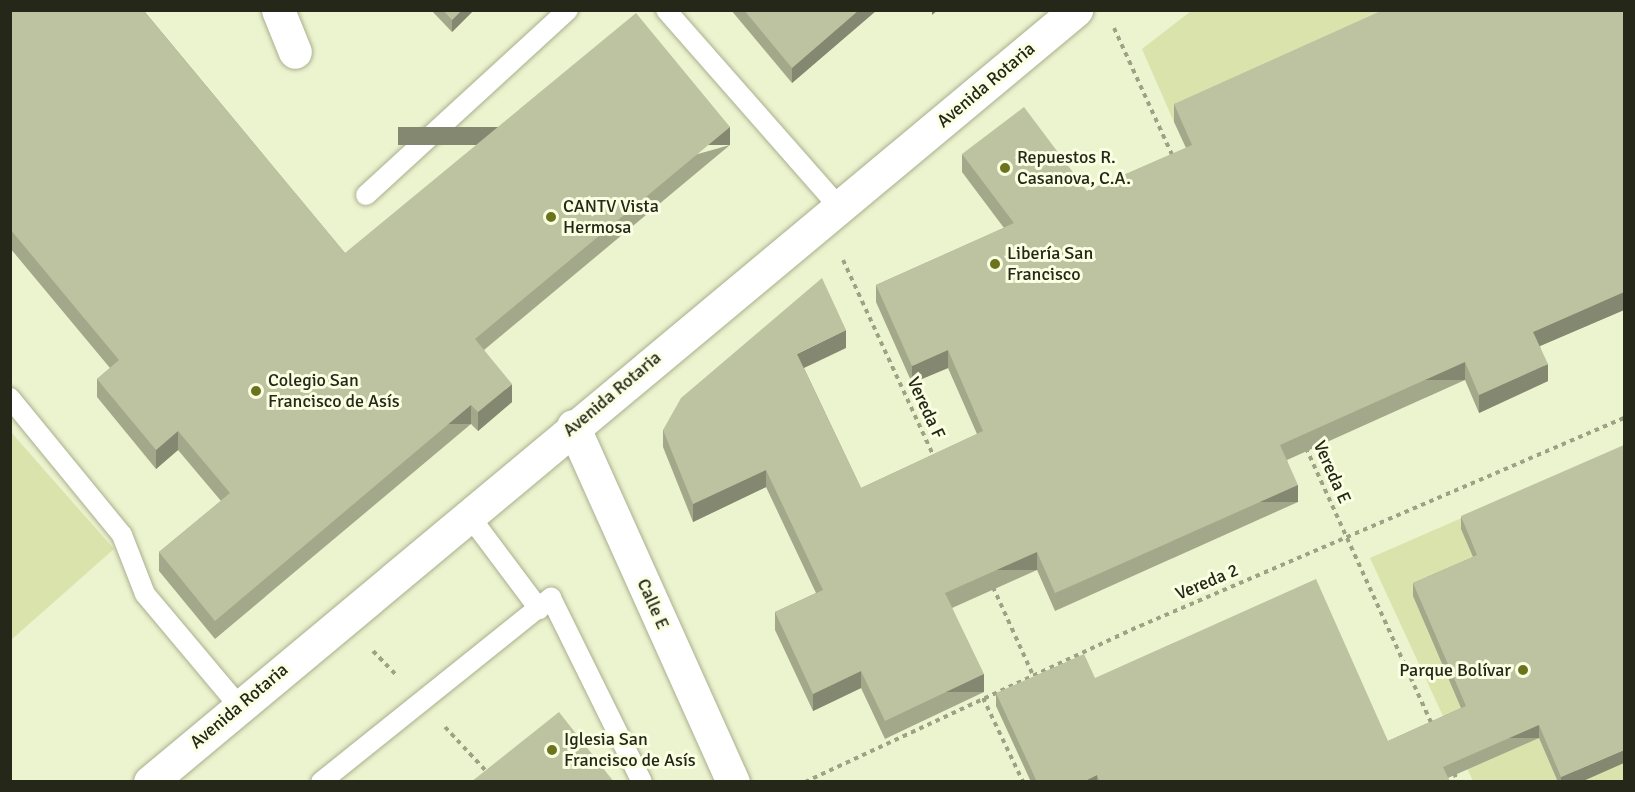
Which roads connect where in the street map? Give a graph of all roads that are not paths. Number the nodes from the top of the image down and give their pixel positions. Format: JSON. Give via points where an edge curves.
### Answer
{"nodes":[{"id":1,"x":278,"y":10,"type":"edge"},
{"id":2,"x":568,"y":10,"type":"edge"},
{"id":3,"x":666,"y":10,"type":"edge"},
{"id":4,"x":1076,"y":10,"type":"edge"},
{"id":5,"x":296,"y":52,"type":"dead end"},
{"id":6,"x":366,"y":195,"type":"dead end"},
{"id":7,"x":831,"y":212,"type":"junction"},
{"id":8,"x":10,"y":398,"type":"edge"},
{"id":9,"x":573,"y":426,"type":"junction"},
{"id":10,"x":468,"y":514,"type":"junction"},
{"id":11,"x":539,"y":609,"type":"junction"},
{"id":12,"x":239,"y":706,"type":"junction"},
{"id":13,"x":326,"y":780,"type":"edge"},
{"id":14,"x":150,"y":782,"type":"edge"},
{"id":15,"x":642,"y":782,"type":"edge"},
{"id":16,"x":733,"y":782,"type":"edge"}],
"edges":[{"from":1,"to":5,"type":"street"},
{"from":2,"to":6,"type":"lane"},
{"from":3,"to":7,"type":"lane"},
{"from":4,"to":7,"type":"street","name":"Avenida Rotaria"},
{"from":7,"to":9,"type":"street","name":"Avenida Rotaria"},
{"from":8,"to":12,"type":"lane","via":[[122,535],[145,594]]},
{"from":9,"to":10,"type":"street","name":"Avenida Rotaria"},
{"from":9,"to":16,"type":"street","name":"Calle E"},
{"from":10,"to":11,"type":"lane"},
{"from":10,"to":12,"type":"street","name":"Avenida Rotaria"},
{"from":11,"to":13,"type":"lane"},
{"from":11,"to":15,"type":"lane","via":[[551,598]]},
{"from":12,"to":14,"type":"street","name":"Avenida Rotaria"}]}
